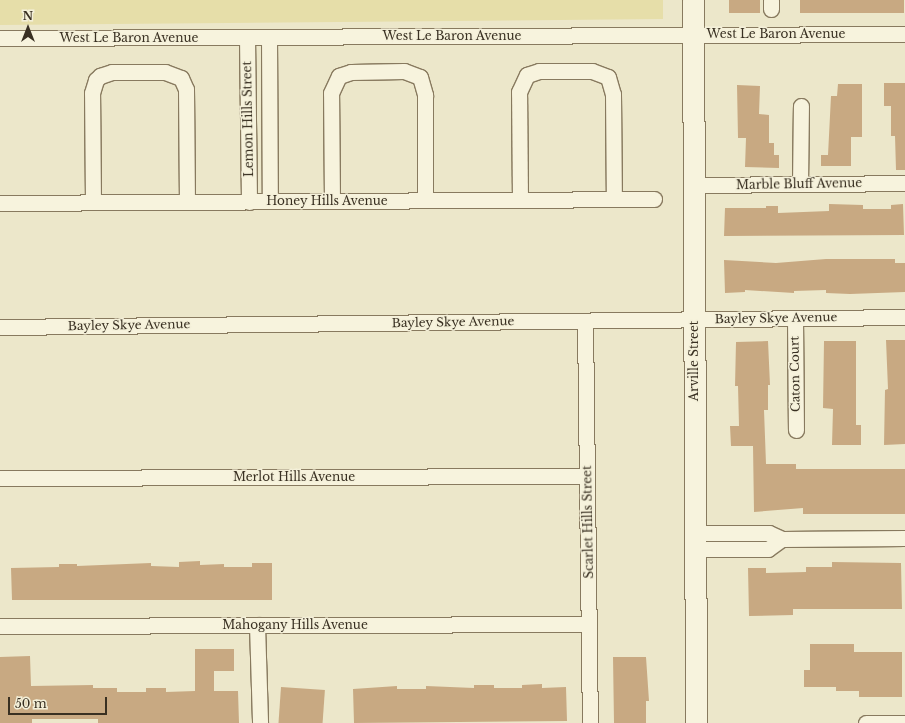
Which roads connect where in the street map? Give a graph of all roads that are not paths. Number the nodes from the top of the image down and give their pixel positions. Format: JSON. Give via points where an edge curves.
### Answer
{"nodes":[{"id":1,"x":693,"y":0,"type":"edge"},
{"id":2,"x":693,"y":34,"type":"junction"},
{"id":3,"x":905,"y":34,"type":"edge"},
{"id":4,"x":247,"y":37,"type":"junction"},
{"id":5,"x":269,"y":37,"type":"junction"},
{"id":6,"x":0,"y":38,"type":"edge"},
{"id":7,"x":801,"y":106,"type":"dead end"},
{"id":8,"x":905,"y":183,"type":"edge"},
{"id":9,"x":800,"y":184,"type":"junction"},
{"id":10,"x":694,"y":185,"type":"junction"},
{"id":11,"x":614,"y":199,"type":"junction"},
{"id":12,"x":654,"y":199,"type":"dead end"},
{"id":13,"x":425,"y":200,"type":"junction"},
{"id":14,"x":520,"y":200,"type":"junction"},
{"id":15,"x":270,"y":201,"type":"junction"},
{"id":16,"x":332,"y":201,"type":"junction"},
{"id":17,"x":93,"y":202,"type":"junction"},
{"id":18,"x":187,"y":202,"type":"junction"},
{"id":19,"x":249,"y":202,"type":"junction"},
{"id":20,"x":0,"y":203,"type":"edge"},
{"id":21,"x":905,"y":317,"type":"edge"},
{"id":22,"x":795,"y":318,"type":"junction"},
{"id":23,"x":694,"y":319,"type":"junction"},
{"id":24,"x":585,"y":320,"type":"junction"},
{"id":25,"x":0,"y":327,"type":"edge"},
{"id":26,"x":796,"y":430,"type":"dead end"},
{"id":27,"x":587,"y":476,"type":"junction"},
{"id":28,"x":0,"y":478,"type":"edge"},
{"id":29,"x":905,"y":538,"type":"edge"},
{"id":30,"x":695,"y":541,"type":"junction"},
{"id":31,"x":589,"y":624,"type":"junction"},
{"id":32,"x":257,"y":625,"type":"junction"},
{"id":33,"x":0,"y":626,"type":"edge"},
{"id":34,"x":905,"y":722,"type":"edge"},
{"id":35,"x":260,"y":723,"type":"edge"},
{"id":36,"x":590,"y":723,"type":"edge"},
{"id":37,"x":696,"y":723,"type":"edge"},
{"id":38,"x":866,"y":723,"type":"edge"}],
"edges":[{"from":1,"to":2,"type":"street","name":"Arville Street"},
{"from":2,"to":3,"type":"street","name":"West Le Baron Avenue"},
{"from":2,"to":5,"type":"street","name":"West Le Baron Avenue"},
{"from":2,"to":10,"type":"street","name":"Arville Street"},
{"from":4,"to":5,"type":"street","name":"West Le Baron Avenue"},
{"from":4,"to":6,"type":"street","name":"West Le Baron Avenue"},
{"from":4,"to":19,"type":"street","name":"Lemon Hills Street"},
{"from":5,"to":15,"type":"street","name":"Lemon Hills Street"},
{"from":7,"to":9,"type":"street"},
{"from":8,"to":9,"type":"street","name":"Marble Bluff Avenue"},
{"from":9,"to":10,"type":"street","name":"Marble Bluff Avenue"},
{"from":10,"to":23,"type":"street","name":"Arville Street"},
{"from":11,"to":12,"type":"street","name":"Honey Hills Avenue"},
{"from":11,"to":14,"type":"street","name":"Honey Hills Avenue"},
{"from":11,"to":14,"type":"street","via":[[613,94],[608,77],[598,72],[539,71],[525,77],[519,92]]},
{"from":13,"to":14,"type":"street","name":"Honey Hills Avenue"},
{"from":13,"to":16,"type":"street","name":"Honey Hills Avenue"},
{"from":13,"to":16,"type":"street","via":[[425,95],[420,77],[410,72],[351,72],[337,78],[331,93]]},
{"from":15,"to":16,"type":"street","name":"Honey Hills Avenue"},
{"from":15,"to":19,"type":"street","name":"Honey Hills Avenue"},
{"from":17,"to":18,"type":"street","name":"Honey Hills Avenue"},
{"from":17,"to":18,"type":"street","via":[[92,93],[99,78],[112,72],[172,73],[181,78],[186,95]]},
{"from":17,"to":20,"type":"street","name":"Honey Hills Avenue"},
{"from":18,"to":19,"type":"street","name":"Honey Hills Avenue"},
{"from":21,"to":22,"type":"street","name":"Bayley Skye Avenue"},
{"from":22,"to":23,"type":"street","name":"Bayley Skye Avenue"},
{"from":22,"to":26,"type":"street","name":"Caton Court"},
{"from":23,"to":24,"type":"street","name":"Bayley Skye Avenue"},
{"from":23,"to":30,"type":"street","name":"Arville Street"},
{"from":24,"to":25,"type":"street","name":"Bayley Skye Avenue"},
{"from":24,"to":27,"type":"street","name":"Scarlet Hills Street"},
{"from":27,"to":28,"type":"street","name":"Merlot Hills Avenue"},
{"from":27,"to":31,"type":"street","name":"Scarlet Hills Street"},
{"from":29,"to":30,"type":"street","via":[[782,539],[769,534]]},
{"from":30,"to":37,"type":"street","name":"Arville Street"},
{"from":31,"to":32,"type":"street","name":"Mahogany Hills Avenue"},
{"from":31,"to":36,"type":"street","name":"Scarlet Hills Street"},
{"from":32,"to":33,"type":"street","name":"Mahogany Hills Avenue"},
{"from":32,"to":35,"type":"street"},
{"from":34,"to":38,"type":"street"}]}
